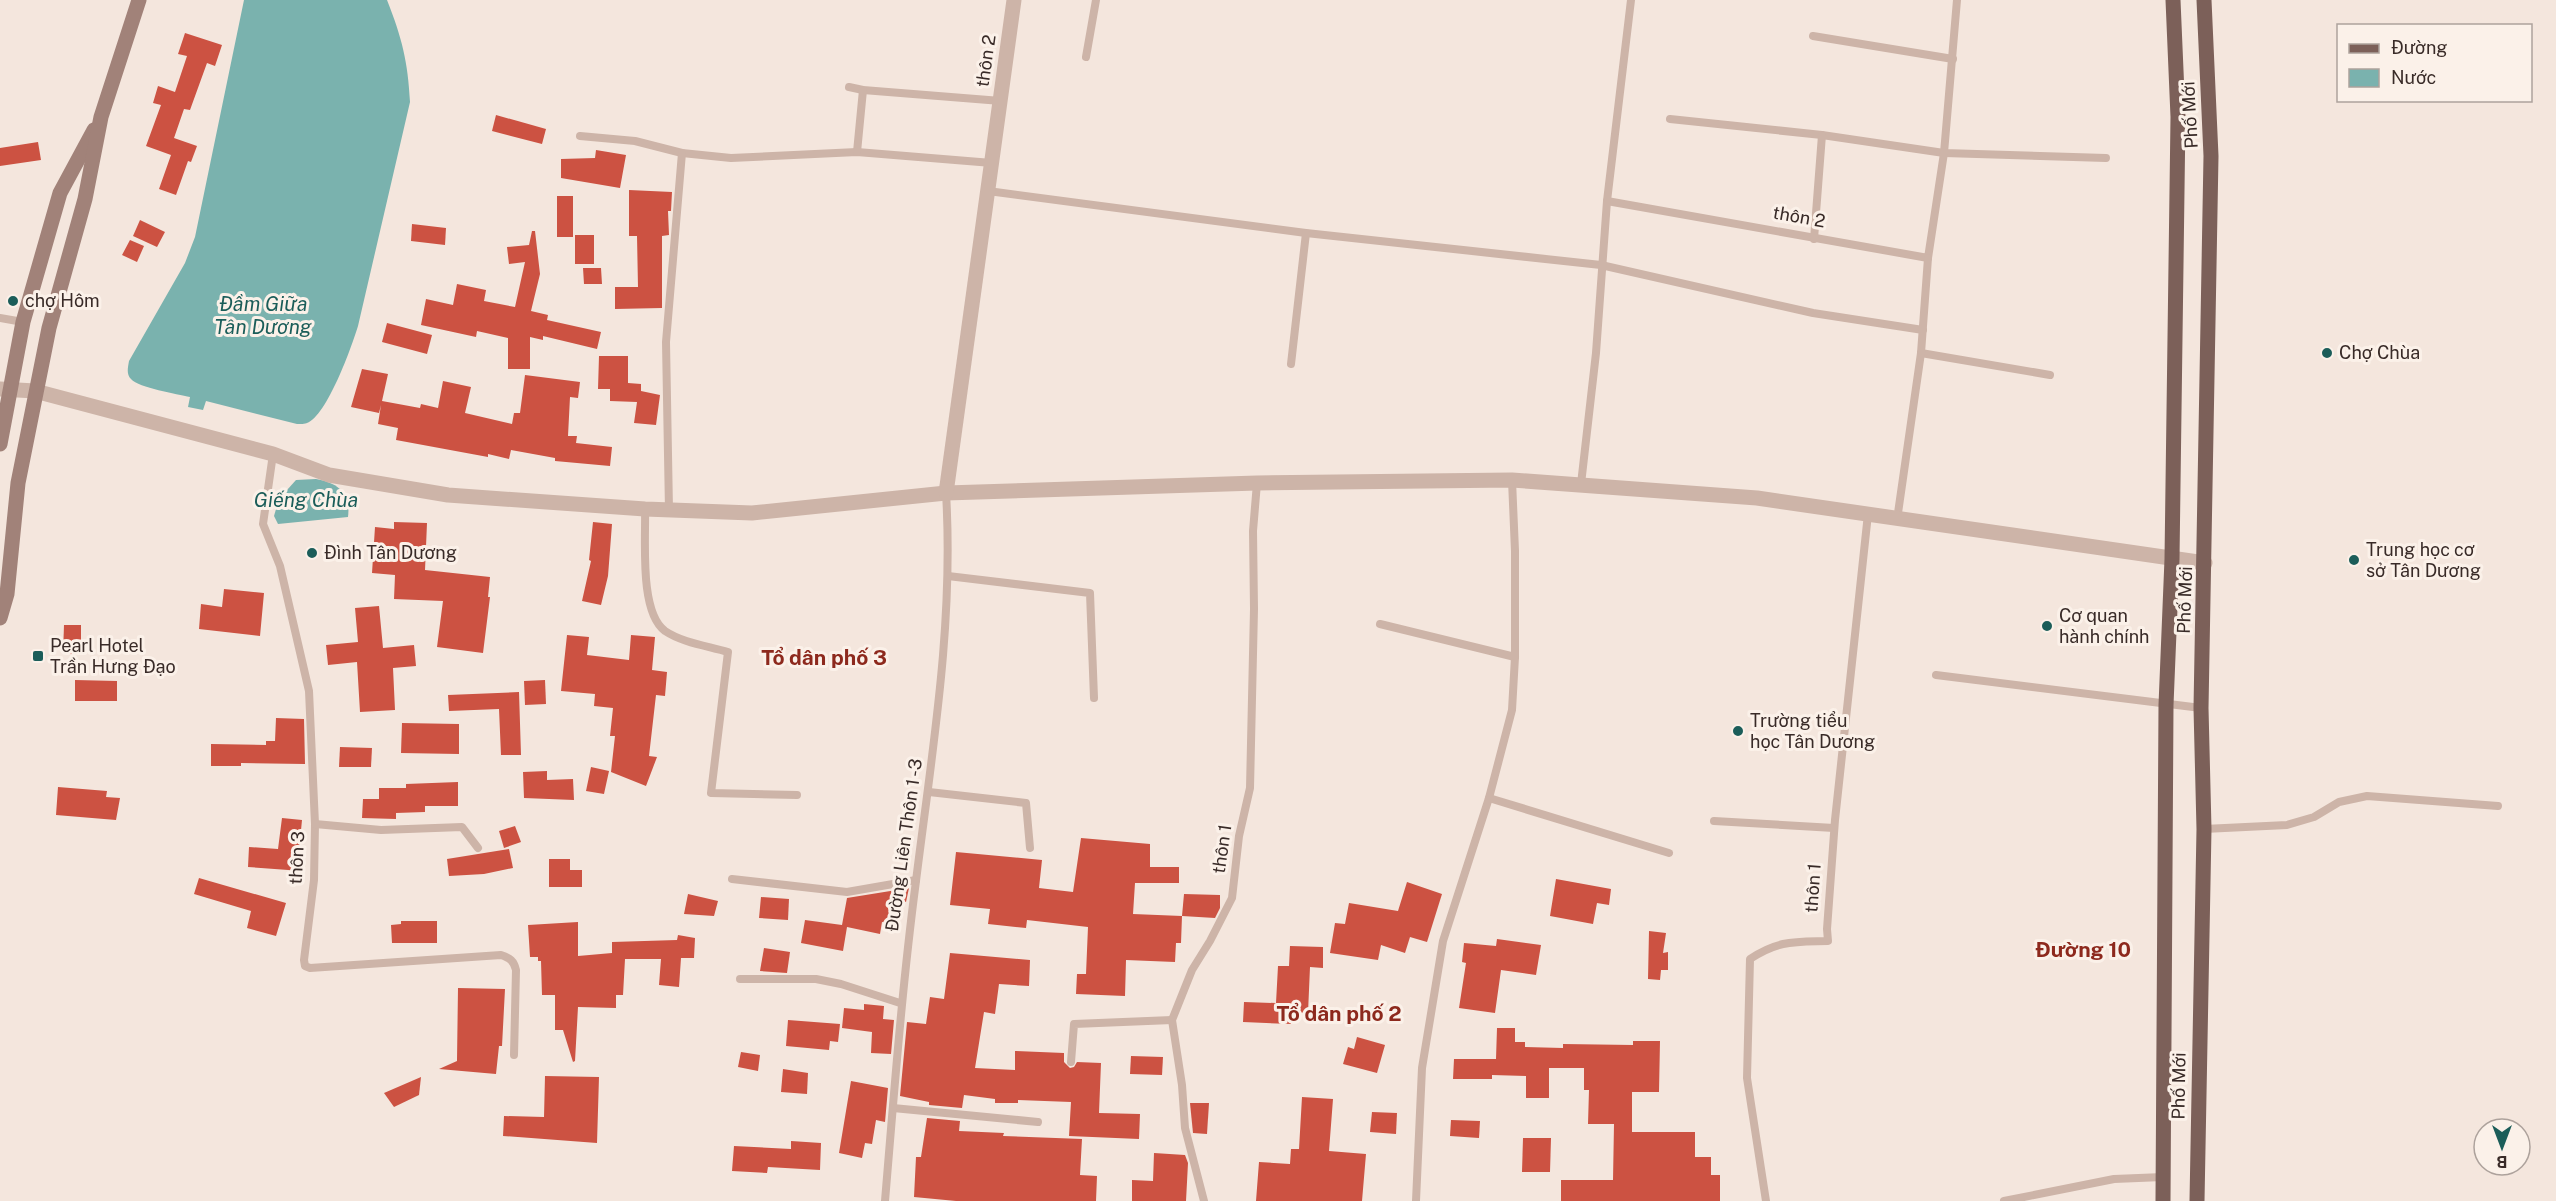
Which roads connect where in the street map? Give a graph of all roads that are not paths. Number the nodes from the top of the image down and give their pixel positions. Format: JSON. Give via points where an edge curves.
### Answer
{"nodes":[{"id":1,"x":139,"y":0,"type":"edge"},
{"id":2,"x":1014,"y":0,"type":"edge"},
{"id":3,"x":1096,"y":0,"type":"edge"},
{"id":4,"x":1632,"y":0,"type":"edge"},
{"id":5,"x":1957,"y":0,"type":"edge"},
{"id":6,"x":2172,"y":0,"type":"edge"},
{"id":7,"x":2204,"y":0,"type":"edge"},
{"id":8,"x":1813,"y":36,"type":"dead end"},
{"id":9,"x":1086,"y":57,"type":"dead end"},
{"id":10,"x":1953,"y":59,"type":"junction"},
{"id":11,"x":849,"y":87,"type":"dead end"},
{"id":12,"x":863,"y":90,"type":"junction"},
{"id":13,"x":1001,"y":101,"type":"junction"},
{"id":14,"x":101,"y":117,"type":"junction"},
{"id":15,"x":1670,"y":118,"type":"dead end"},
{"id":16,"x":1822,"y":135,"type":"junction"},
{"id":17,"x":580,"y":136,"type":"dead end"},
{"id":18,"x":857,"y":152,"type":"junction"},
{"id":19,"x":682,"y":153,"type":"junction"},
{"id":20,"x":1944,"y":153,"type":"junction"},
{"id":21,"x":2106,"y":158,"type":"dead end"},
{"id":22,"x":992,"y":163,"type":"junction"},
{"id":23,"x":988,"y":191,"type":"junction"},
{"id":24,"x":1607,"y":201,"type":"junction"},
{"id":25,"x":1306,"y":233,"type":"junction"},
{"id":26,"x":1814,"y":239,"type":"junction"},
{"id":27,"x":1928,"y":258,"type":"junction"},
{"id":28,"x":1601,"y":265,"type":"junction"},
{"id":29,"x":0,"y":318,"type":"edge"},
{"id":30,"x":23,"y":322,"type":"junction"},
{"id":31,"x":1923,"y":330,"type":"junction"},
{"id":32,"x":1921,"y":353,"type":"junction"},
{"id":33,"x":1290,"y":364,"type":"dead end"},
{"id":34,"x":2050,"y":375,"type":"dead end"},
{"id":35,"x":5,"y":388,"type":"edge"},
{"id":36,"x":35,"y":391,"type":"junction"},
{"id":37,"x":0,"y":444,"type":"edge"},
{"id":38,"x":273,"y":454,"type":"junction"},
{"id":39,"x":1512,"y":480,"type":"junction"},
{"id":40,"x":1257,"y":483,"type":"junction"},
{"id":41,"x":1581,"y":484,"type":"junction"},
{"id":42,"x":946,"y":493,"type":"junction"},
{"id":43,"x":645,"y":509,"type":"junction"},
{"id":44,"x":669,"y":510,"type":"junction"},
{"id":45,"x":1868,"y":514,"type":"junction"},
{"id":46,"x":1898,"y":520,"type":"junction"},
{"id":47,"x":2172,"y":559,"type":"junction"},
{"id":48,"x":2205,"y":563,"type":"junction"},
{"id":49,"x":948,"y":576,"type":"junction"},
{"id":50,"x":0,"y":618,"type":"edge"},
{"id":51,"x":1380,"y":624,"type":"dead end"},
{"id":52,"x":1515,"y":657,"type":"junction"},
{"id":53,"x":1936,"y":675,"type":"dead end"},
{"id":54,"x":1094,"y":698,"type":"dead end"},
{"id":55,"x":2166,"y":705,"type":"junction"},
{"id":56,"x":2201,"y":708,"type":"junction"},
{"id":57,"x":929,"y":792,"type":"junction"},
{"id":58,"x":797,"y":795,"type":"dead end"},
{"id":59,"x":1489,"y":798,"type":"junction"},
{"id":60,"x":2498,"y":806,"type":"dead end"},
{"id":61,"x":1714,"y":821,"type":"dead end"},
{"id":62,"x":315,"y":824,"type":"junction"},
{"id":63,"x":1834,"y":828,"type":"junction"},
{"id":64,"x":2204,"y":829,"type":"junction"},
{"id":65,"x":478,"y":848,"type":"dead end"},
{"id":66,"x":1030,"y":848,"type":"dead end"},
{"id":67,"x":1669,"y":853,"type":"dead end"},
{"id":68,"x":732,"y":879,"type":"dead end"},
{"id":69,"x":916,"y":880,"type":"junction"},
{"id":70,"x":740,"y":979,"type":"dead end"},
{"id":71,"x":900,"y":1003,"type":"junction"},
{"id":72,"x":1172,"y":1020,"type":"junction"},
{"id":73,"x":514,"y":1055,"type":"dead end"},
{"id":74,"x":1071,"y":1062,"type":"dead end"},
{"id":75,"x":893,"y":1108,"type":"junction"},
{"id":76,"x":1038,"y":1122,"type":"dead end"},
{"id":77,"x":2163,"y":1177,"type":"junction"},
{"id":78,"x":885,"y":1201,"type":"edge"},
{"id":79,"x":1204,"y":1201,"type":"edge"},
{"id":80,"x":1416,"y":1201,"type":"edge"},
{"id":81,"x":1766,"y":1201,"type":"edge"},
{"id":82,"x":2004,"y":1201,"type":"edge"},
{"id":83,"x":2163,"y":1201,"type":"edge"},
{"id":84,"x":2197,"y":1201,"type":"edge"}],
"edges":[{"from":1,"to":14,"type":"street"},
{"from":2,"to":13,"type":"street","name":"thôn 2"},
{"from":3,"to":9,"type":"lane"},
{"from":4,"to":24,"type":"lane"},
{"from":5,"to":10,"type":"lane"},
{"from":6,"to":47,"type":"main road","name":"Phố Mới","via":[[2178,117]]},
{"from":7,"to":48,"type":"main road","name":"Phố Mới","via":[[2211,156]]},
{"from":8,"to":10,"type":"lane"},
{"from":10,"to":20,"type":"lane"},
{"from":11,"to":12,"type":"lane"},
{"from":12,"to":13,"type":"lane"},
{"from":12,"to":18,"type":"lane"},
{"from":13,"to":22,"type":"street","name":"thôn 2"},
{"from":14,"to":30,"type":"street","via":[[60,193]]},
{"from":14,"to":36,"type":"street","via":[[85,199]]},
{"from":15,"to":16,"type":"lane"},
{"from":16,"to":20,"type":"lane"},
{"from":16,"to":26,"type":"lane"},
{"from":17,"to":19,"type":"lane","via":[[635,141]]},
{"from":18,"to":19,"type":"lane","via":[[731,158]]},
{"from":18,"to":22,"type":"lane"},
{"from":19,"to":44,"type":"lane","via":[[666,342]]},
{"from":20,"to":21,"type":"lane"},
{"from":20,"to":27,"type":"lane"},
{"from":22,"to":23,"type":"street","name":"thôn 2"},
{"from":23,"to":25,"type":"lane"},
{"from":23,"to":42,"type":"street","name":"thôn 2"},
{"from":24,"to":26,"type":"lane","name":"thôn 2"},
{"from":24,"to":28,"type":"lane"},
{"from":25,"to":28,"type":"lane"},
{"from":25,"to":33,"type":"lane"},
{"from":26,"to":27,"type":"lane","name":"thôn 2"},
{"from":27,"to":31,"type":"lane"},
{"from":28,"to":31,"type":"lane","via":[[1813,313]]},
{"from":28,"to":41,"type":"lane","via":[[1596,353]]},
{"from":29,"to":30,"type":"lane"},
{"from":30,"to":35,"type":"street"},
{"from":31,"to":32,"type":"lane"},
{"from":32,"to":34,"type":"lane"},
{"from":32,"to":46,"type":"lane"},
{"from":35,"to":36,"type":"street"},
{"from":35,"to":37,"type":"street"},
{"from":36,"to":38,"type":"street"},
{"from":36,"to":50,"type":"street","via":[[18,483],[7,594]]},
{"from":38,"to":43,"type":"street","via":[[329,475],[448,495]]},
{"from":38,"to":62,"type":"lane","name":"thôn 3","via":[[263,524],[280,566],[309,692]]},
{"from":39,"to":40,"type":"street"},
{"from":39,"to":41,"type":"street"},
{"from":39,"to":52,"type":"lane"},
{"from":40,"to":42,"type":"street"},
{"from":40,"to":72,"type":"lane","name":"thôn 1","via":[[1250,788],[1239,836],[1232,898],[1192,970]]},
{"from":41,"to":45,"type":"street","via":[[1757,498]]},
{"from":42,"to":44,"type":"street","via":[[752,513]]},
{"from":42,"to":49,"type":"lane","name":"Đường Liên Thôn 1 -3"},
{"from":43,"to":44,"type":"street"},
{"from":43,"to":58,"type":"lane","via":[[648,600],[654,620],[681,639],[728,652],[711,793]]},
{"from":45,"to":46,"type":"street"},
{"from":45,"to":63,"type":"lane","name":"thôn 1"},
{"from":46,"to":47,"type":"street"},
{"from":47,"to":48,"type":"street"},
{"from":47,"to":55,"type":"main road","name":"Phố Mới"},
{"from":48,"to":56,"type":"main road","name":"Phố Mới"},
{"from":49,"to":54,"type":"lane","via":[[1089,593]]},
{"from":49,"to":57,"type":"lane","name":"Đường Liên Thôn 1 -3"},
{"from":51,"to":52,"type":"lane"},
{"from":52,"to":59,"type":"lane","via":[[1512,710]]},
{"from":53,"to":55,"type":"lane"},
{"from":55,"to":56,"type":"lane"},
{"from":55,"to":77,"type":"main road","name":"Phố Mới"},
{"from":56,"to":64,"type":"main road","name":"Phố Mới"},
{"from":57,"to":66,"type":"lane","via":[[1026,803]]},
{"from":57,"to":69,"type":"lane","name":"Đường Liên Thôn 1 -3"},
{"from":59,"to":67,"type":"lane"},
{"from":59,"to":80,"type":"lane","via":[[1443,941],[1422,1068]]},
{"from":60,"to":64,"type":"lane","via":[[2367,796],[2339,802],[2314,817],[2287,825]]},
{"from":61,"to":63,"type":"lane"},
{"from":62,"to":65,"type":"lane","via":[[381,830],[462,827]]},
{"from":62,"to":73,"type":"lane","name":"thôn 3","via":[[305,966],[501,955],[514,963],[516,970]]},
{"from":63,"to":81,"type":"lane","name":"thôn 1","via":[[1828,942],[1768,947],[1750,959],[1747,1078]]},
{"from":64,"to":84,"type":"main road","name":"Phố Mới"},
{"from":68,"to":69,"type":"lane","via":[[848,892]]},
{"from":69,"to":71,"type":"lane","name":"Đường Liên Thôn 1 -3"},
{"from":70,"to":71,"type":"lane","via":[[816,979]]},
{"from":71,"to":75,"type":"lane","name":"Đường Liên Thôn 1 -3"},
{"from":72,"to":74,"type":"lane","via":[[1074,1024]]},
{"from":72,"to":79,"type":"lane","via":[[1185,1128]]},
{"from":75,"to":76,"type":"lane"},
{"from":75,"to":78,"type":"lane","name":"Đường Liên Thôn 1 -3"},
{"from":77,"to":82,"type":"lane","via":[[2114,1179]]},
{"from":77,"to":83,"type":"main road","name":"Phố Mới"}]}
